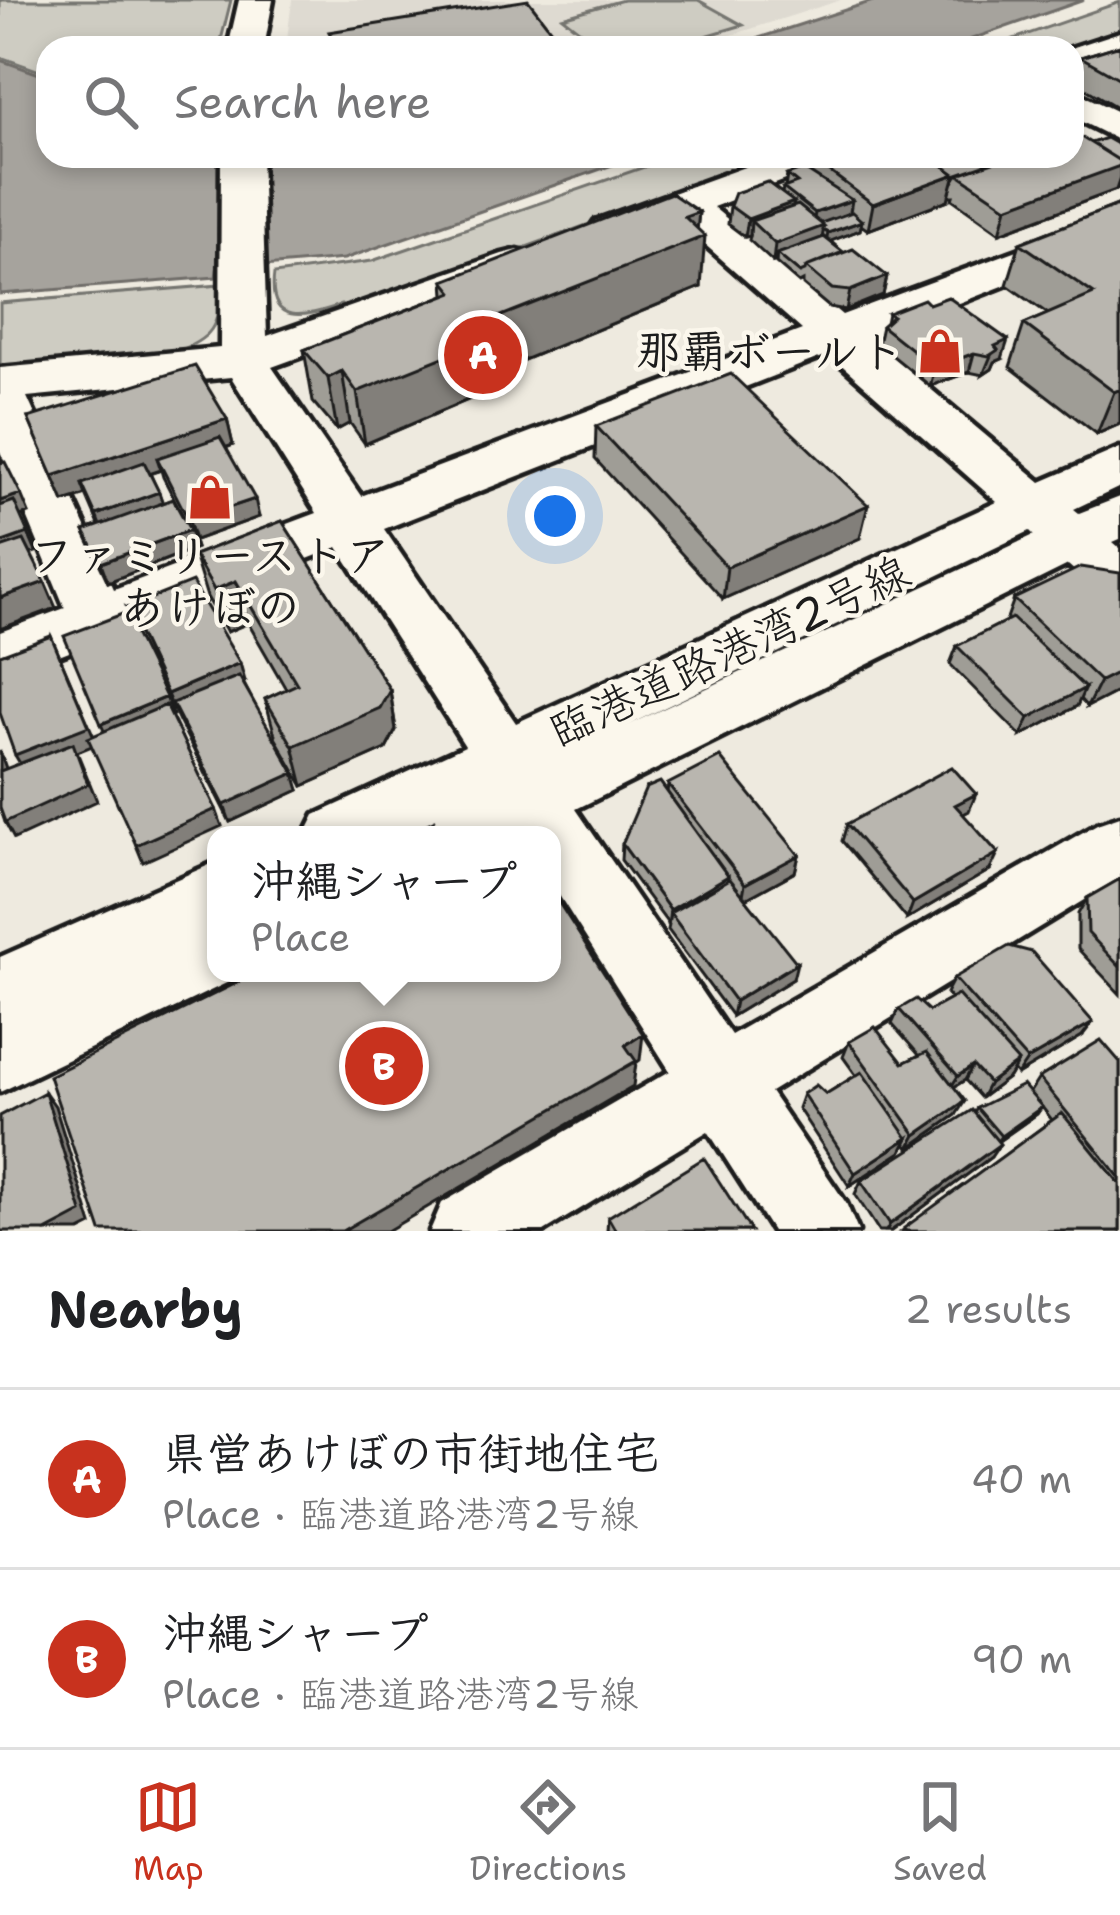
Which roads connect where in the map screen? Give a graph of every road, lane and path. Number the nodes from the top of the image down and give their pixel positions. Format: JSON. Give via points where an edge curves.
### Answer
{"nodes":[{"id":1,"x":256,"y":0,"type":"edge"},
{"id":2,"x":248,"y":36,"type":"edge"},
{"id":3,"x":1120,"y":43,"type":"edge"},
{"id":4,"x":1084,"y":56,"type":"edge"},
{"id":5,"x":1084,"y":108,"type":"edge"},
{"id":6,"x":1120,"y":129,"type":"edge"},
{"id":7,"x":242,"y":168,"type":"edge"},
{"id":8,"x":781,"y":168,"type":"edge"},
{"id":9,"x":684,"y":204,"type":"junction"},
{"id":10,"x":1120,"y":224,"type":"edge"},
{"id":11,"x":835,"y":334,"type":"junction"},
{"id":12,"x":244,"y":361,"type":"junction"},
{"id":13,"x":0,"y":388,"type":"edge"},
{"id":14,"x":1120,"y":466,"type":"edge"},
{"id":15,"x":1076,"y":520,"type":"edge"},
{"id":16,"x":348,"y":522,"type":"junction"},
{"id":17,"x":1120,"y":578,"type":"edge"},
{"id":18,"x":98,"y":618,"type":"junction"},
{"id":19,"x":0,"y":656,"type":"edge"},
{"id":20,"x":518,"y":779,"type":"junction"},
{"id":21,"x":367,"y":826,"type":"edge"},
{"id":22,"x":470,"y":826,"type":"edge"},
{"id":23,"x":549,"y":826,"type":"edge"},
{"id":24,"x":561,"y":844,"type":"edge"},
{"id":25,"x":1120,"y":844,"type":"edge"},
{"id":26,"x":207,"y":896,"type":"edge"},
{"id":27,"x":207,"y":957,"type":"edge"},
{"id":28,"x":0,"y":992,"type":"edge"},
{"id":29,"x":0,"y":1056,"type":"edge"},
{"id":30,"x":721,"y":1085,"type":"junction"},
{"id":31,"x":470,"y":1231,"type":"edge"},
{"id":32,"x":818,"y":1231,"type":"edge"}],
"edges":[{"from":1,"to":2,"type":"street"},
{"from":3,"to":4,"type":"street"},
{"from":5,"to":6,"type":"street"},
{"from":7,"to":12,"type":"street"},
{"from":8,"to":9,"type":"street"},
{"from":9,"to":11,"type":"street"},
{"from":9,"to":12,"type":"street"},
{"from":10,"to":11,"type":"street"},
{"from":11,"to":15,"type":"street"},
{"from":11,"to":16,"type":"street"},
{"from":12,"to":13,"type":"street"},
{"from":12,"to":16,"type":"street"},
{"from":13,"to":18,"type":"street"},
{"from":14,"to":15,"type":"street","name":"臨港道路港湾2号線"},
{"from":15,"to":17,"type":"street"},
{"from":15,"to":20,"type":"street","name":"臨港道路港湾2号線"},
{"from":16,"to":18,"type":"street"},
{"from":16,"to":20,"type":"street"},
{"from":18,"to":19,"type":"street"},
{"from":20,"to":21,"type":"street","name":"臨港道路港湾2号線"},
{"from":20,"to":22,"type":"street","name":"臨港道路港湾2号線"},
{"from":20,"to":23,"type":"street"},
{"from":24,"to":30,"type":"street"},
{"from":25,"to":30,"type":"street"},
{"from":26,"to":28,"type":"street"},
{"from":27,"to":29,"type":"street"},
{"from":30,"to":31,"type":"street"},
{"from":30,"to":32,"type":"street"}]}
